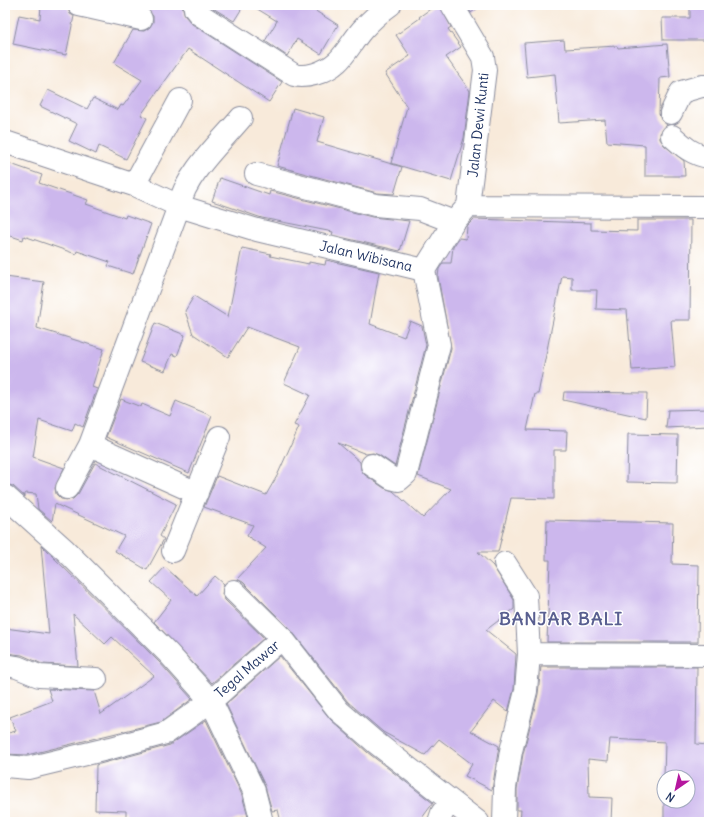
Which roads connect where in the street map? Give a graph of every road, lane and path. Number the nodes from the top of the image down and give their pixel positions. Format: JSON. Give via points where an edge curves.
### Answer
{"nodes":[{"id":1,"x":79,"y":5,"type":"edge"},
{"id":2,"x":195,"y":5,"type":"edge"},
{"id":3,"x":390,"y":5,"type":"edge"},
{"id":4,"x":452,"y":5,"type":"edge"},
{"id":5,"x":141,"y":18,"type":"dead end"},
{"id":6,"x":709,"y":86,"type":"edge"},
{"id":7,"x":180,"y":100,"type":"dead end"},
{"id":8,"x":671,"y":113,"type":"dead end"},
{"id":9,"x":241,"y":118,"type":"dead end"},
{"id":10,"x":672,"y":136,"type":"dead end"},
{"id":11,"x":5,"y":142,"type":"edge"},
{"id":12,"x":709,"y":157,"type":"edge"},
{"id":13,"x":256,"y":174,"type":"dead end"},
{"id":14,"x":134,"y":185,"type":"junction"},
{"id":15,"x":179,"y":206,"type":"junction"},
{"id":16,"x":709,"y":207,"type":"edge"},
{"id":17,"x":461,"y":214,"type":"junction"},
{"id":18,"x":424,"y":270,"type":"junction"},
{"id":19,"x":219,"y":437,"type":"dead end"},
{"id":20,"x":90,"y":446,"type":"junction"},
{"id":21,"x":372,"y":465,"type":"dead end"},
{"id":22,"x":67,"y":488,"type":"dead end"},
{"id":23,"x":197,"y":492,"type":"junction"},
{"id":24,"x":5,"y":496,"type":"edge"},
{"id":25,"x":173,"y":551,"type":"dead end"},
{"id":26,"x":505,"y":563,"type":"dead end"},
{"id":27,"x":234,"y":591,"type":"dead end"},
{"id":28,"x":282,"y":638,"type":"junction"},
{"id":29,"x":529,"y":654,"type":"junction"},
{"id":30,"x":709,"y":655,"type":"edge"},
{"id":31,"x":5,"y":665,"type":"edge"},
{"id":32,"x":96,"y":679,"type":"dead end"},
{"id":33,"x":211,"y":701,"type":"junction"},
{"id":34,"x":5,"y":766,"type":"edge"},
{"id":35,"x":451,"y":801,"type":"junction"},
{"id":36,"x":262,"y":822,"type":"edge"},
{"id":37,"x":439,"y":822,"type":"edge"},
{"id":38,"x":478,"y":822,"type":"edge"},
{"id":39,"x":504,"y":822,"type":"edge"}],
"edges":[{"from":1,"to":5,"type":"street"},
{"from":2,"to":3,"type":"street","via":[[199,14],[294,75],[302,76],[319,73],[333,66],[351,48],[361,31],[378,13]]},
{"from":4,"to":17,"type":"street","name":"Jalan Dewi Kunti","via":[[483,57],[485,70]]},
{"from":6,"to":8,"type":"street","via":[[681,92]]},
{"from":7,"to":14,"type":"street"},
{"from":9,"to":15,"type":"street","via":[[190,179],[182,193]]},
{"from":10,"to":12,"type":"street","via":[[685,149]]},
{"from":11,"to":14,"type":"street","name":"Jalan Wibisana"},
{"from":13,"to":17,"type":"street","via":[[375,205]]},
{"from":14,"to":15,"type":"street","name":"Jalan Wibisana"},
{"from":15,"to":18,"type":"street","name":"Jalan Wibisana","via":[[267,233]]},
{"from":15,"to":20,"type":"street"},
{"from":16,"to":17,"type":"street"},
{"from":17,"to":18,"type":"street","name":"Jalan Wibisana"},
{"from":18,"to":21,"type":"street","via":[[439,345],[425,406],[406,474],[399,480],[391,478]]},
{"from":19,"to":23,"type":"street"},
{"from":20,"to":22,"type":"street"},
{"from":20,"to":23,"type":"street"},
{"from":23,"to":25,"type":"street"},
{"from":24,"to":33,"type":"street","via":[[76,561],[169,654]]},
{"from":26,"to":29,"type":"street","via":[[526,596]]},
{"from":27,"to":28,"type":"street"},
{"from":28,"to":33,"type":"street","name":"Tegal Mawar"},
{"from":28,"to":35,"type":"street","name":"Tegal Mawar","via":[[339,711]]},
{"from":29,"to":30,"type":"street"},
{"from":29,"to":39,"type":"street","via":[[526,691],[505,788]]},
{"from":31,"to":32,"type":"street","via":[[39,676]]},
{"from":33,"to":34,"type":"street","name":"Tegal Mawar","via":[[166,733],[28,768]]},
{"from":33,"to":36,"type":"street","via":[[254,790]]},
{"from":35,"to":37,"type":"street"},
{"from":35,"to":38,"type":"street","name":"Tegal Mawar"}]}
